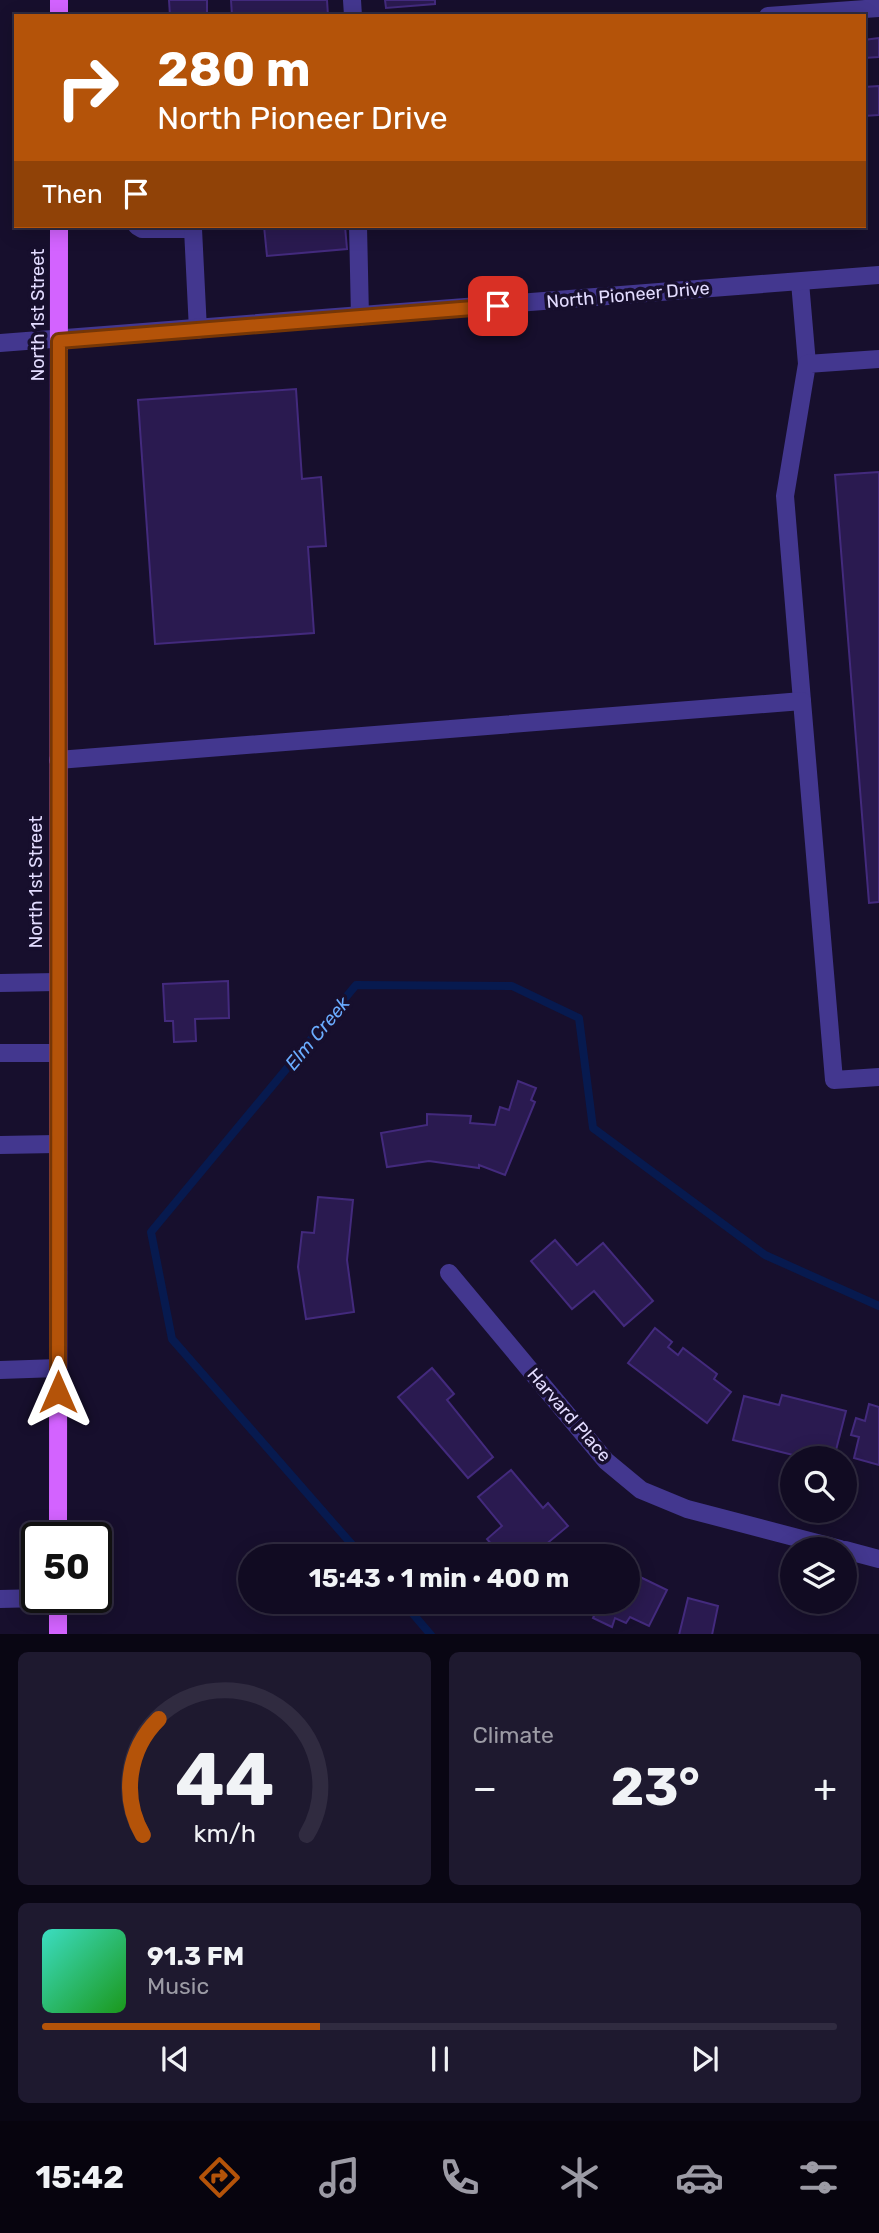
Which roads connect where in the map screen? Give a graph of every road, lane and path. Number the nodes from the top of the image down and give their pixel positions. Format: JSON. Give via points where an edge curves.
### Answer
{"nodes":[{"id":1,"x":879,"y":8,"type":"edge"},
{"id":2,"x":796,"y":14,"type":"edge"},
{"id":3,"x":59,"y":228,"type":"edge"},
{"id":4,"x":140,"y":228,"type":"edge"},
{"id":5,"x":168,"y":228,"type":"edge"},
{"id":6,"x":193,"y":228,"type":"edge"},
{"id":7,"x":358,"y":228,"type":"edge"},
{"id":8,"x":879,"y":275,"type":"edge"},
{"id":9,"x":800,"y":282,"type":"junction"},
{"id":10,"x":360,"y":317,"type":"junction"},
{"id":11,"x":198,"y":330,"type":"junction"},
{"id":12,"x":59,"y":341,"type":"junction"},
{"id":13,"x":0,"y":343,"type":"edge"},
{"id":14,"x":879,"y":359,"type":"edge"},
{"id":15,"x":807,"y":364,"type":"junction"},
{"id":16,"x":802,"y":701,"type":"junction"},
{"id":17,"x":58,"y":760,"type":"junction"},
{"id":18,"x":57,"y":982,"type":"junction"},
{"id":19,"x":0,"y":983,"type":"edge"},
{"id":20,"x":0,"y":1053,"type":"edge"},
{"id":21,"x":57,"y":1053,"type":"junction"},
{"id":22,"x":879,"y":1077,"type":"edge"},
{"id":23,"x":56,"y":1144,"type":"junction"},
{"id":24,"x":0,"y":1145,"type":"edge"},
{"id":25,"x":450,"y":1273,"type":"dead end"},
{"id":26,"x":58,"y":1368,"type":"junction"},
{"id":27,"x":0,"y":1370,"type":"edge"},
{"id":28,"x":58,"y":1522,"type":"edge"},
{"id":29,"x":794,"y":1537,"type":"edge"},
{"id":30,"x":857,"y":1553,"type":"edge"},
{"id":31,"x":879,"y":1559,"type":"edge"},
{"id":32,"x":21,"y":1598,"type":"edge"},
{"id":33,"x":0,"y":1599,"type":"edge"},
{"id":34,"x":58,"y":1613,"type":"edge"},
{"id":35,"x":58,"y":1634,"type":"edge"}],
"edges":[{"from":1,"to":2,"type":"street"},
{"from":3,"to":12,"type":"main road","name":"North 1st Street"},
{"from":4,"to":5,"type":"street"},
{"from":6,"to":11,"type":"street"},
{"from":7,"to":10,"type":"street"},
{"from":8,"to":9,"type":"street","name":"North Pioneer Drive"},
{"from":9,"to":10,"type":"street","name":"North Pioneer Drive"},
{"from":9,"to":15,"type":"street"},
{"from":10,"to":11,"type":"street","name":"North Pioneer Drive"},
{"from":11,"to":12,"type":"street","name":"North Pioneer Drive"},
{"from":12,"to":13,"type":"street","name":"North Pioneer Drive"},
{"from":12,"to":17,"type":"main road","name":"North 1st Street"},
{"from":14,"to":15,"type":"street"},
{"from":15,"to":16,"type":"street","via":[[785,496]]},
{"from":16,"to":17,"type":"street"},
{"from":16,"to":22,"type":"street","via":[[834,1080]]},
{"from":17,"to":18,"type":"main road","name":"North 1st Street"},
{"from":18,"to":19,"type":"street"},
{"from":18,"to":21,"type":"main road","name":"North 1st Street"},
{"from":20,"to":21,"type":"street"},
{"from":21,"to":23,"type":"main road","name":"North 1st Street"},
{"from":23,"to":24,"type":"street"},
{"from":23,"to":26,"type":"main road","name":"North 1st Street"},
{"from":25,"to":29,"type":"street","name":"Harvard Place","via":[[606,1461],[641,1490],[687,1509]]},
{"from":26,"to":27,"type":"street"},
{"from":26,"to":28,"type":"main road","name":"North 1st Street"},
{"from":30,"to":31,"type":"street"},
{"from":32,"to":33,"type":"street"},
{"from":34,"to":35,"type":"main road"}]}
